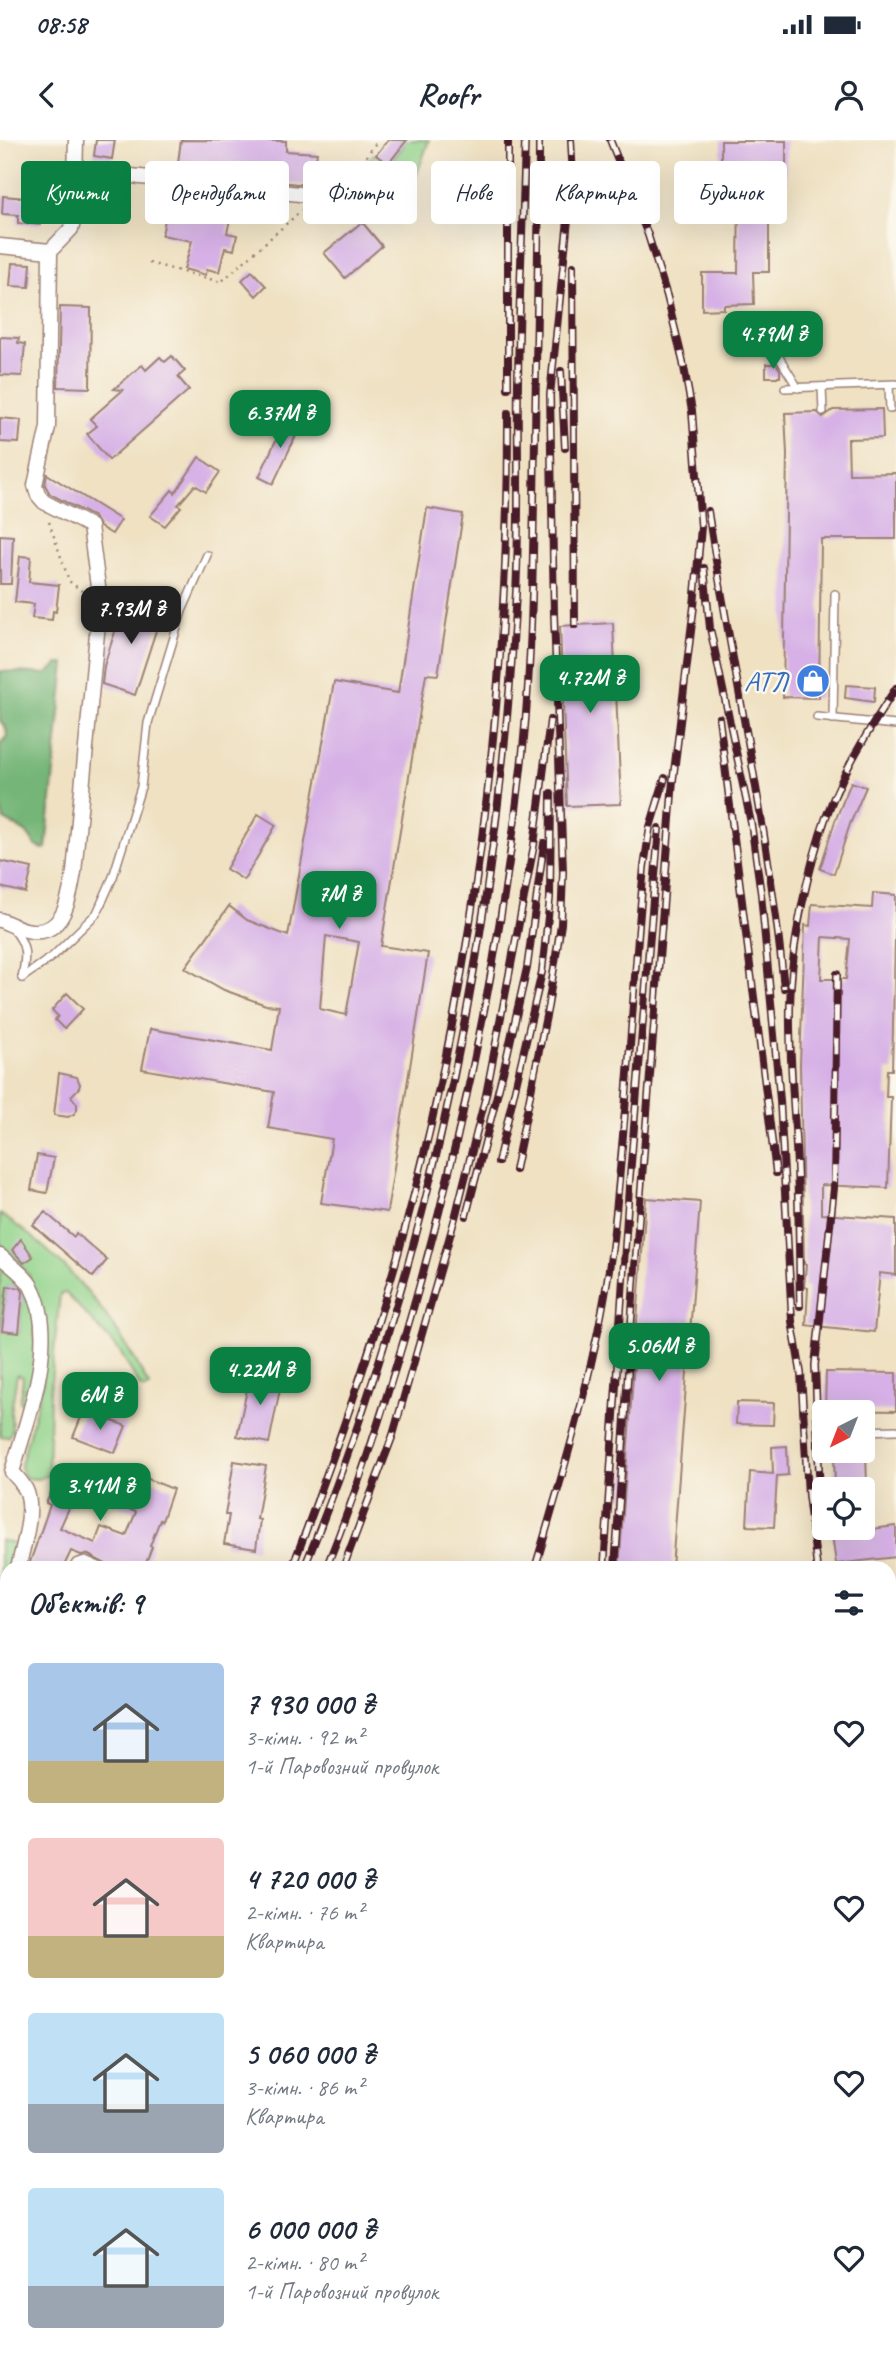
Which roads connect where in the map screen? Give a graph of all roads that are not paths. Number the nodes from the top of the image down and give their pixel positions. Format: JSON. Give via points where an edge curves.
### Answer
{"nodes":[{"id":1,"x":76,"y":140,"type":"edge"},
{"id":2,"x":75,"y":161,"type":"edge"},
{"id":3,"x":131,"y":176,"type":"edge"},
{"id":4,"x":303,"y":194,"type":"edge"},
{"id":5,"x":72,"y":224,"type":"edge"},
{"id":6,"x":0,"y":246,"type":"edge"},
{"id":7,"x":50,"y":251,"type":"junction"},
{"id":8,"x":775,"y":349,"type":"dead end"},
{"id":9,"x":892,"y":385,"type":"edge"},
{"id":10,"x":822,"y":387,"type":"junction"},
{"id":11,"x":785,"y":388,"type":"dead end"},
{"id":12,"x":798,"y":388,"type":"junction"},
{"id":13,"x":890,"y":409,"type":"dead end"},
{"id":14,"x":823,"y":411,"type":"dead end"},
{"id":15,"x":207,"y":555,"type":"dead end"},
{"id":16,"x":835,"y":594,"type":"dead end"},
{"id":17,"x":817,"y":717,"type":"dead end"},
{"id":18,"x":834,"y":719,"type":"junction"},
{"id":19,"x":896,"y":725,"type":"edge"},
{"id":20,"x":1,"y":920,"type":"edge"},
{"id":21,"x":0,"y":1256,"type":"edge"},
{"id":22,"x":896,"y":1430,"type":"edge"},
{"id":23,"x":875,"y":1431,"type":"edge"},
{"id":24,"x":6,"y":1467,"type":"edge"},
{"id":25,"x":20,"y":1561,"type":"edge"}],
"edges":[{"from":1,"to":2,"type":"street"},
{"from":3,"to":4,"type":"street"},
{"from":5,"to":7,"type":"street"},
{"from":6,"to":7,"type":"street"},
{"from":7,"to":20,"type":"street","via":[[48,427],[35,485],[44,502],[90,526],[100,602],[75,872],[68,901],[60,920],[51,927],[29,931]]},
{"from":8,"to":12,"type":"lane"},
{"from":9,"to":10,"type":"lane"},
{"from":9,"to":13,"type":"lane"},
{"from":10,"to":12,"type":"lane"},
{"from":10,"to":14,"type":"lane"},
{"from":11,"to":12,"type":"lane"},
{"from":15,"to":20,"type":"lane","via":[[170,648],[148,723],[141,787],[97,913],[53,956],[22,978],[26,955],[22,940]]},
{"from":16,"to":18,"type":"lane"},
{"from":17,"to":18,"type":"lane"},
{"from":18,"to":19,"type":"lane"},
{"from":21,"to":24,"type":"street","via":[[30,1284],[41,1324],[39,1377]]},
{"from":22,"to":23,"type":"lane"},
{"from":24,"to":25,"type":"street","via":[[27,1492],[29,1504]]}]}
